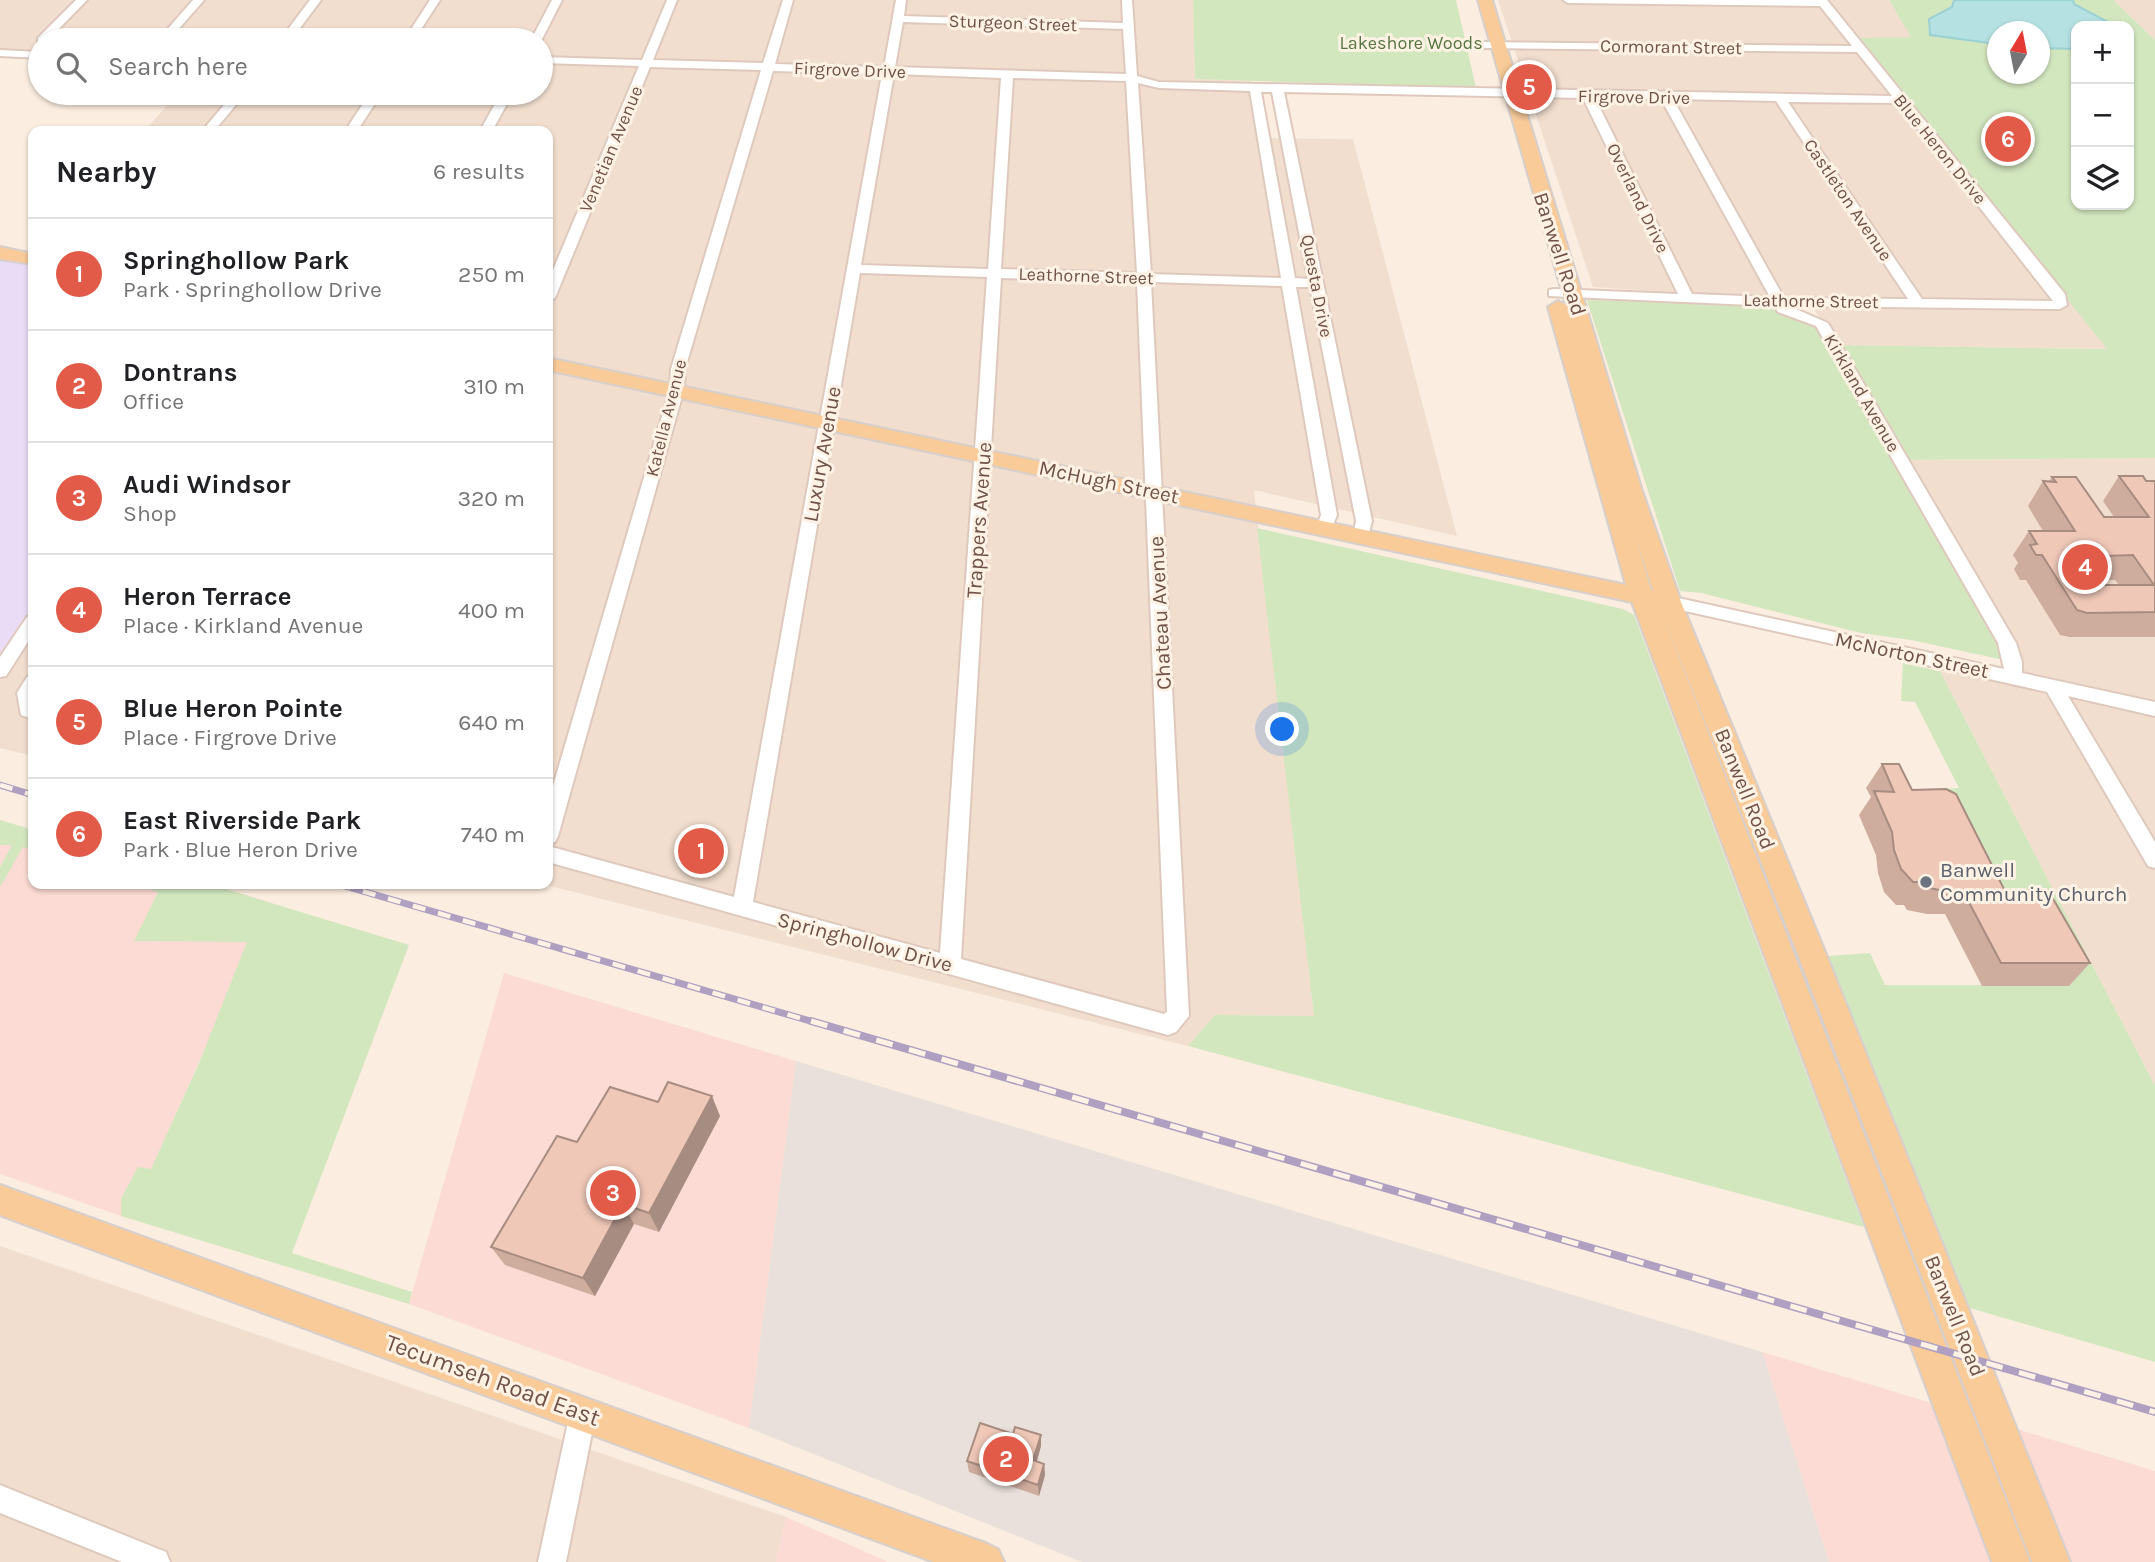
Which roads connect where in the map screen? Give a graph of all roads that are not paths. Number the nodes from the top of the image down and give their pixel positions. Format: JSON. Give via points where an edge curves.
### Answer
{"nodes":[{"id":1,"x":82,"y":0,"type":"edge"},
{"id":2,"x":199,"y":0,"type":"edge"},
{"id":3,"x":316,"y":0,"type":"edge"},
{"id":4,"x":435,"y":0,"type":"edge"},
{"id":5,"x":556,"y":0,"type":"edge"},
{"id":6,"x":673,"y":0,"type":"edge"},
{"id":7,"x":788,"y":0,"type":"edge"},
{"id":8,"x":901,"y":0,"type":"edge"},
{"id":9,"x":1127,"y":0,"type":"edge"},
{"id":10,"x":1470,"y":0,"type":"edge"},
{"id":11,"x":1486,"y":0,"type":"edge"},
{"id":12,"x":1568,"y":0,"type":"edge"},
{"id":13,"x":1822,"y":1,"type":"edge"},
{"id":14,"x":898,"y":19,"type":"junction"},
{"id":15,"x":1128,"y":26,"type":"junction"},
{"id":16,"x":56,"y":28,"type":"edge"},
{"id":17,"x":174,"y":28,"type":"edge"},
{"id":18,"x":294,"y":28,"type":"edge"},
{"id":19,"x":417,"y":28,"type":"edge"},
{"id":20,"x":542,"y":28,"type":"edge"},
{"id":21,"x":0,"y":43,"type":"edge"},
{"id":22,"x":28,"y":44,"type":"edge"},
{"id":23,"x":1490,"y":45,"type":"junction"},
{"id":24,"x":1860,"y":49,"type":"junction"},
{"id":25,"x":0,"y":53,"type":"edge"},
{"id":26,"x":28,"y":53,"type":"edge"},
{"id":27,"x":553,"y":61,"type":"edge"},
{"id":28,"x":645,"y":69,"type":"junction"},
{"id":29,"x":553,"y":71,"type":"edge"},
{"id":30,"x":767,"y":73,"type":"junction"},
{"id":31,"x":888,"y":77,"type":"junction"},
{"id":32,"x":1007,"y":80,"type":"junction"},
{"id":33,"x":1130,"y":84,"type":"junction"},
{"id":34,"x":1255,"y":88,"type":"junction"},
{"id":35,"x":1278,"y":89,"type":"junction"},
{"id":36,"x":1503,"y":95,"type":"junction"},
{"id":37,"x":1588,"y":96,"type":"junction"},
{"id":38,"x":1666,"y":97,"type":"junction"},
{"id":39,"x":1780,"y":98,"type":"junction"},
{"id":40,"x":1900,"y":100,"type":"junction"},
{"id":41,"x":230,"y":105,"type":"edge"},
{"id":42,"x":368,"y":105,"type":"edge"},
{"id":43,"x":500,"y":105,"type":"edge"},
{"id":44,"x":212,"y":126,"type":"edge"},
{"id":45,"x":354,"y":126,"type":"edge"},
{"id":46,"x":489,"y":126,"type":"edge"},
{"id":47,"x":1270,"y":178,"type":"junction"},
{"id":48,"x":1295,"y":178,"type":"junction"},
{"id":49,"x":0,"y":253,"type":"edge"},
{"id":50,"x":28,"y":259,"type":"edge"},
{"id":51,"x":856,"y":269,"type":"junction"},
{"id":52,"x":995,"y":273,"type":"junction"},
{"id":53,"x":1144,"y":278,"type":"junction"},
{"id":54,"x":1288,"y":282,"type":"junction"},
{"id":55,"x":1317,"y":283,"type":"junction"},
{"id":56,"x":553,"y":286,"type":"edge"},
{"id":57,"x":1564,"y":293,"type":"junction"},
{"id":58,"x":2060,"y":297,"type":"joint"},
{"id":59,"x":1688,"y":300,"type":"junction"},
{"id":60,"x":1779,"y":302,"type":"junction"},
{"id":61,"x":1917,"y":302,"type":"junction"},
{"id":62,"x":553,"y":365,"type":"edge"},
{"id":63,"x":677,"y":389,"type":"junction"},
{"id":64,"x":1308,"y":394,"type":"junction"},
{"id":65,"x":1338,"y":394,"type":"junction"},
{"id":66,"x":828,"y":422,"type":"junction"},
{"id":67,"x":983,"y":455,"type":"junction"},
{"id":68,"x":1154,"y":492,"type":"junction"},
{"id":69,"x":1324,"y":528,"type":"junction"},
{"id":70,"x":1361,"y":536,"type":"junction"},
{"id":71,"x":1655,"y":599,"type":"junction"},
{"id":72,"x":28,"y":629,"type":"edge"},
{"id":73,"x":0,"y":671,"type":"edge"},
{"id":74,"x":2013,"y":676,"type":"junction"},
{"id":75,"x":2052,"y":685,"type":"junction"},
{"id":76,"x":2155,"y":709,"type":"edge"},
{"id":77,"x":553,"y":819,"type":"edge"},
{"id":78,"x":553,"y":854,"type":"edge"},
{"id":79,"x":2155,"y":860,"type":"edge"},
{"id":80,"x":742,"y":908,"type":"junction"},
{"id":81,"x":950,"y":966,"type":"junction"},
{"id":82,"x":1178,"y":1016,"type":"joint"},
{"id":83,"x":0,"y":1200,"type":"edge"},
{"id":84,"x":583,"y":1413,"type":"junction"},
{"id":85,"x":0,"y":1499,"type":"edge"},
{"id":86,"x":156,"y":1562,"type":"edge"},
{"id":87,"x":552,"y":1562,"type":"edge"},
{"id":88,"x":985,"y":1562,"type":"edge"},
{"id":89,"x":2011,"y":1562,"type":"edge"},
{"id":90,"x":2051,"y":1562,"type":"edge"}],
"edges":[{"from":1,"to":16,"type":"street"},
{"from":2,"to":17,"type":"street"},
{"from":3,"to":18,"type":"street"},
{"from":4,"to":19,"type":"street"},
{"from":5,"to":20,"type":"street"},
{"from":6,"to":28,"type":"street","name":"Venetian Avenue"},
{"from":7,"to":30,"type":"street","name":"Katella Avenue"},
{"from":8,"to":14,"type":"street","name":"Luxury Avenue"},
{"from":9,"to":15,"type":"street","name":"Chateau Avenue"},
{"from":10,"to":23,"type":"main road","name":"Banwell Road"},
{"from":11,"to":23,"type":"main road","name":"Banwell Road"},
{"from":12,"to":13,"type":"street"},
{"from":13,"to":24,"type":"street","name":"Blue Heron Drive"},
{"from":14,"to":15,"type":"street","name":"Sturgeon Street"},
{"from":14,"to":31,"type":"street","name":"Luxury Avenue"},
{"from":15,"to":33,"type":"street","name":"Chateau Avenue"},
{"from":21,"to":22,"type":"street"},
{"from":23,"to":24,"type":"street","name":"Cormorant Street"},
{"from":23,"to":36,"type":"main road","name":"Banwell Road"},
{"from":24,"to":40,"type":"street","name":"Blue Heron Drive"},
{"from":25,"to":26,"type":"street"},
{"from":27,"to":28,"type":"street","name":"Firgrove Drive"},
{"from":28,"to":29,"type":"street","name":"Firgrove Drive"},
{"from":28,"to":30,"type":"street","name":"Firgrove Drive"},
{"from":28,"to":56,"type":"street","name":"Venetian Avenue"},
{"from":30,"to":31,"type":"street","name":"Firgrove Drive"},
{"from":30,"to":63,"type":"street","name":"Katella Avenue","via":[[678,369]]},
{"from":31,"to":32,"type":"street","name":"Firgrove Drive"},
{"from":31,"to":51,"type":"street","name":"Luxury Avenue"},
{"from":32,"to":33,"type":"street","name":"Firgrove Drive"},
{"from":32,"to":52,"type":"street","name":"Trappers Avenue"},
{"from":33,"to":34,"type":"street","name":"Firgrove Drive"},
{"from":33,"to":53,"type":"street","name":"Chateau Avenue"},
{"from":34,"to":35,"type":"street","name":"Firgrove Drive"},
{"from":34,"to":47,"type":"street","name":"Questa Drive"},
{"from":35,"to":36,"type":"street","name":"Firgrove Drive"},
{"from":35,"to":48,"type":"street","name":"Questa Drive"},
{"from":36,"to":37,"type":"street","name":"Firgrove Drive"},
{"from":36,"to":57,"type":"main road","name":"Banwell Road"},
{"from":37,"to":38,"type":"street","name":"Firgrove Drive"},
{"from":37,"to":59,"type":"street","name":"Overland Drive"},
{"from":38,"to":39,"type":"street","name":"Firgrove Drive"},
{"from":38,"to":60,"type":"street"},
{"from":39,"to":40,"type":"street","name":"Firgrove Drive"},
{"from":39,"to":61,"type":"street","name":"Castleton Avenue"},
{"from":40,"to":58,"type":"street","name":"Blue Heron Drive"},
{"from":41,"to":44,"type":"street"},
{"from":42,"to":45,"type":"street"},
{"from":43,"to":46,"type":"street"},
{"from":47,"to":48,"type":"street"},
{"from":47,"to":54,"type":"street","name":"Questa Drive"},
{"from":48,"to":55,"type":"street","name":"Questa Drive"},
{"from":49,"to":50,"type":"main road"},
{"from":51,"to":52,"type":"street","name":"Leathorne Street"},
{"from":51,"to":66,"type":"street","name":"Luxury Avenue"},
{"from":52,"to":53,"type":"street","name":"Leathorne Street"},
{"from":52,"to":67,"type":"street","name":"Trappers Avenue"},
{"from":53,"to":54,"type":"street","name":"Leathorne Street"},
{"from":53,"to":68,"type":"street","name":"Chateau Avenue"},
{"from":54,"to":55,"type":"street","name":"Leathorne Street"},
{"from":54,"to":64,"type":"street","name":"Questa Drive"},
{"from":55,"to":65,"type":"street","name":"Questa Drive"},
{"from":57,"to":59,"type":"street","name":"Leathorne Street"},
{"from":57,"to":71,"type":"main road","name":"Banwell Road"},
{"from":57,"to":71,"type":"main road","name":"Banwell Road","via":[[1631,491]]},
{"from":58,"to":61,"type":"street","name":"Leathorne Street","via":[[2060,305]]},
{"from":59,"to":60,"type":"street","name":"Leathorne Street"},
{"from":60,"to":61,"type":"street","name":"Leathorne Street"},
{"from":60,"to":74,"type":"street","name":"Kirkland Avenue","via":[[1783,309],[1821,323],[2007,643]]},
{"from":62,"to":63,"type":"main road","name":"McHugh Street"},
{"from":63,"to":66,"type":"main road","name":"McHugh Street"},
{"from":63,"to":77,"type":"street","name":"Katella Avenue"},
{"from":64,"to":65,"type":"street"},
{"from":64,"to":69,"type":"street","name":"Questa Drive","via":[[1329,515]]},
{"from":65,"to":70,"type":"street","name":"Questa Drive","via":[[1364,522]]},
{"from":66,"to":67,"type":"main road","name":"McHugh Street"},
{"from":66,"to":80,"type":"street","name":"Luxury Avenue"},
{"from":67,"to":68,"type":"main road","name":"McHugh Street"},
{"from":67,"to":81,"type":"street","name":"Trappers Avenue"},
{"from":68,"to":69,"type":"main road","name":"McHugh Street"},
{"from":68,"to":82,"type":"street","name":"Chateau Avenue"},
{"from":69,"to":70,"type":"main road","name":"McHugh Street"},
{"from":70,"to":71,"type":"main road","name":"McHugh Street"},
{"from":71,"to":74,"type":"street","name":"McNorton Street"},
{"from":71,"to":89,"type":"main road","name":"Banwell Road"},
{"from":71,"to":90,"type":"main road","name":"Banwell Road","via":[[1814,960]]},
{"from":72,"to":73,"type":"street"},
{"from":74,"to":75,"type":"street","name":"McNorton Street"},
{"from":75,"to":76,"type":"street","name":"McNorton Street"},
{"from":75,"to":79,"type":"street"},
{"from":78,"to":80,"type":"street","name":"Springhollow Drive"},
{"from":80,"to":81,"type":"street","name":"Springhollow Drive"},
{"from":81,"to":82,"type":"street","name":"Springhollow Drive","via":[[1168,1026]]},
{"from":83,"to":84,"type":"main road","name":"Tecumseh Road East"},
{"from":84,"to":87,"type":"street"},
{"from":84,"to":88,"type":"main road","name":"Tecumseh Road East"},
{"from":85,"to":86,"type":"street"}]}
